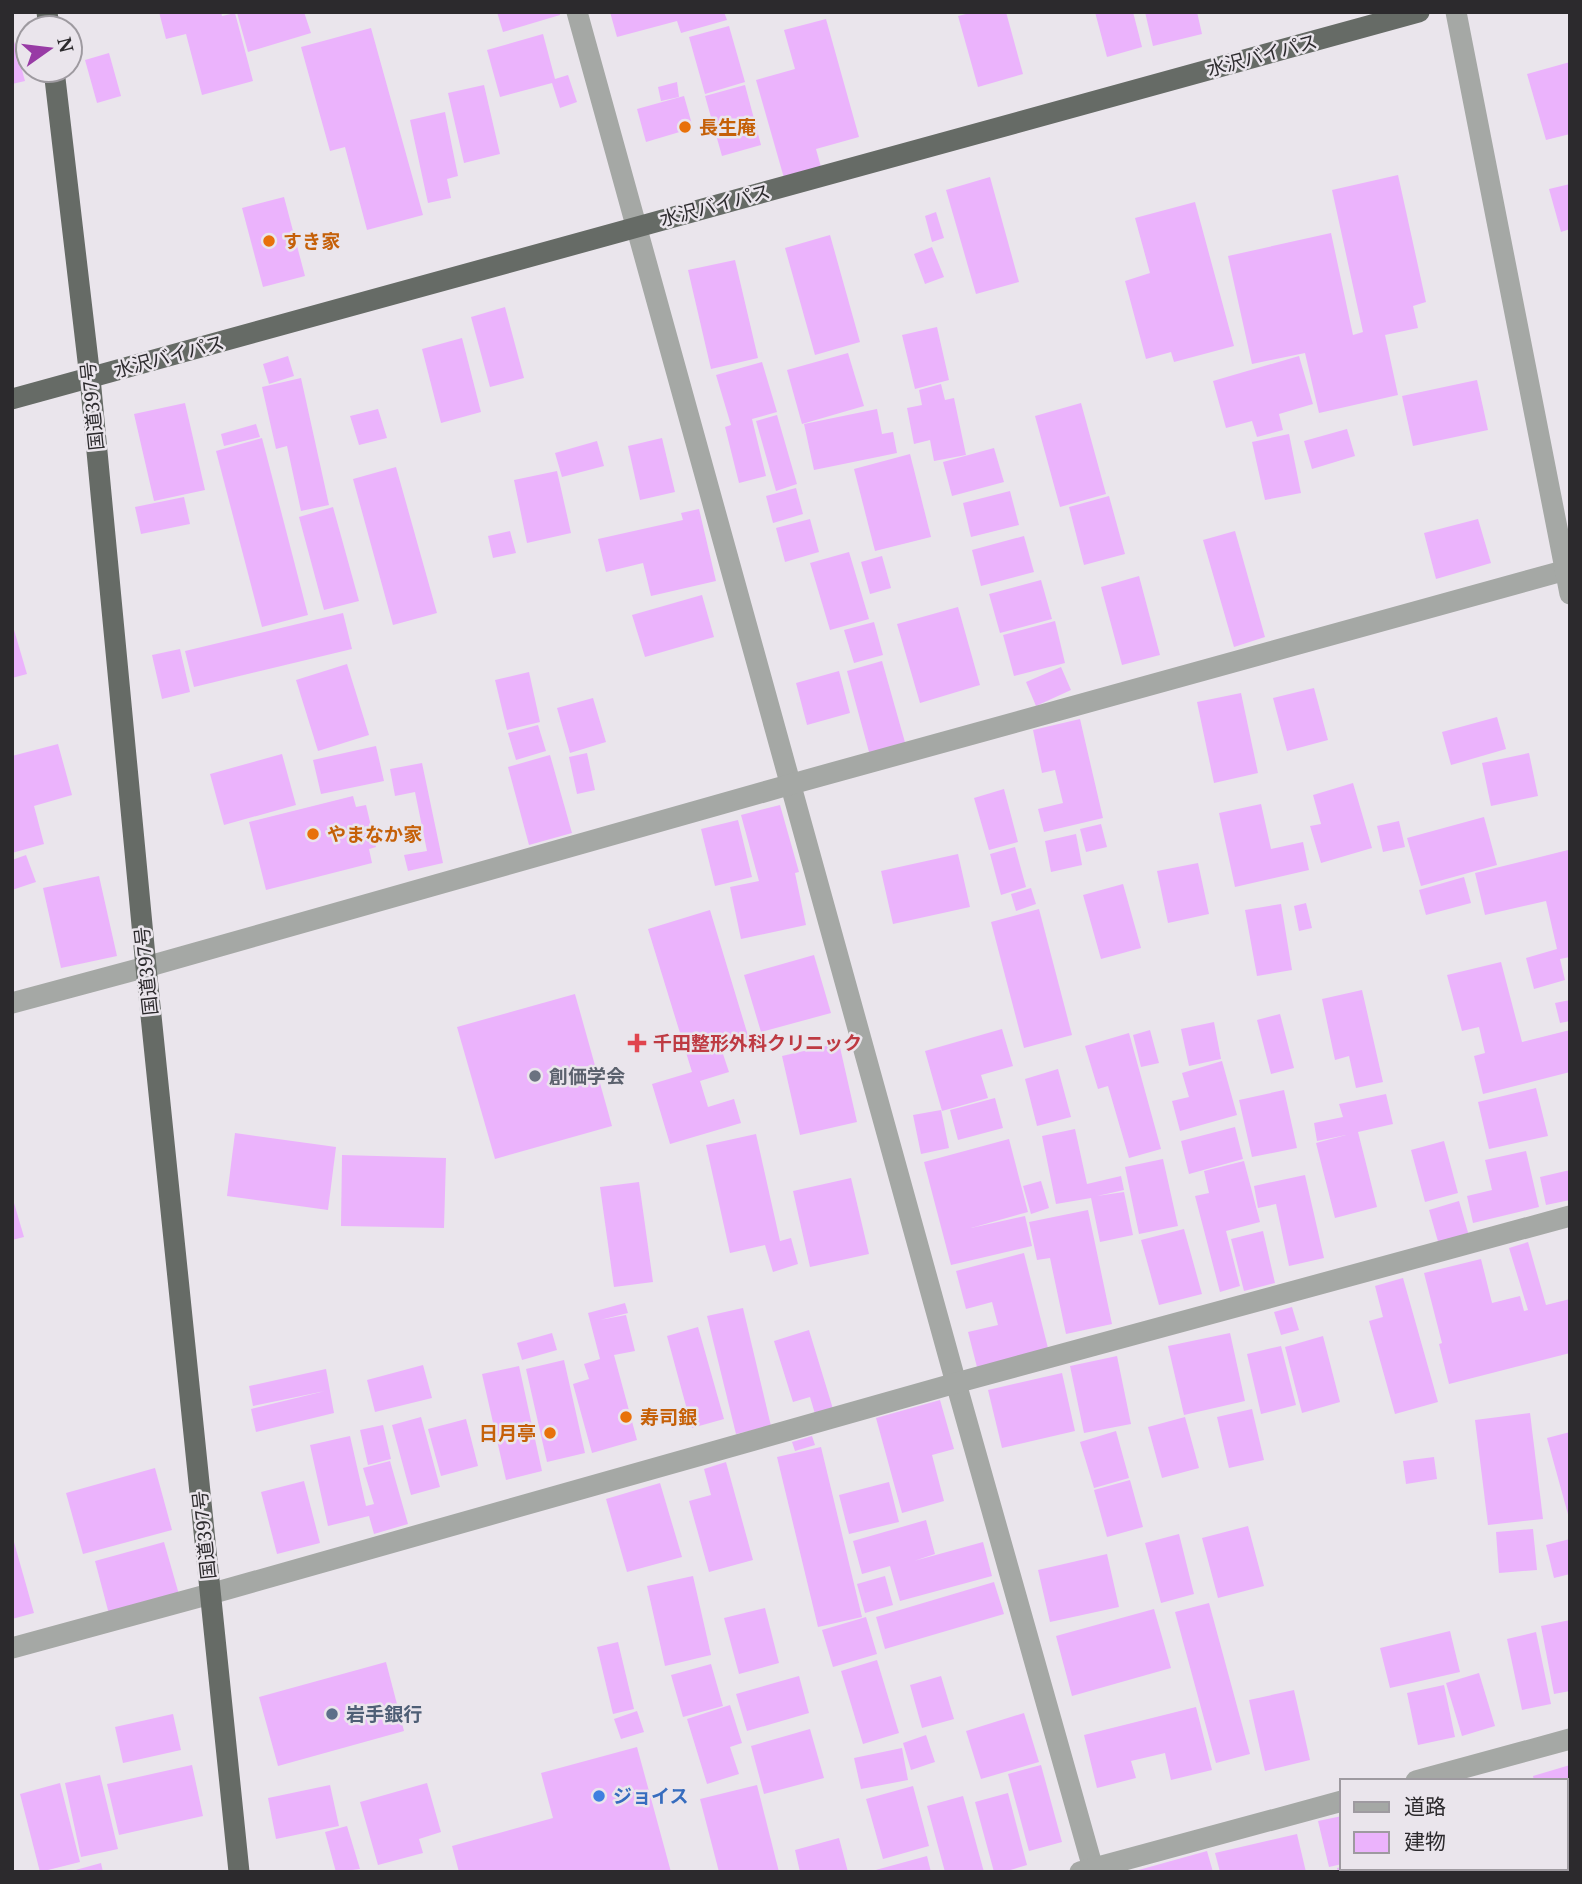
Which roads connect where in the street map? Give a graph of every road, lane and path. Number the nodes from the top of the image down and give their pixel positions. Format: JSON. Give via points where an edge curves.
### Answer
{"nodes":[{"id":1,"x":577,"y":12,"type":"edge"},
{"id":2,"x":1419,"y":12,"type":"edge"},
{"id":3,"x":1456,"y":12,"type":"edge"},
{"id":4,"x":56,"y":84,"type":"edge"},
{"id":5,"x":635,"y":227,"type":"junction"},
{"id":6,"x":90,"y":377,"type":"junction"},
{"id":7,"x":12,"y":398,"type":"edge"},
{"id":8,"x":1567,"y":570,"type":"edge"},
{"id":9,"x":1570,"y":594,"type":"edge"},
{"id":10,"x":792,"y":785,"type":"junction"},
{"id":11,"x":146,"y":967,"type":"junction"},
{"id":12,"x":12,"y":1003,"type":"edge"},
{"id":13,"x":1570,"y":1216,"type":"edge"},
{"id":14,"x":956,"y":1383,"type":"junction"},
{"id":15,"x":210,"y":1594,"type":"junction"},
{"id":16,"x":12,"y":1648,"type":"edge"},
{"id":17,"x":1570,"y":1739,"type":"edge"},
{"id":18,"x":1423,"y":1779,"type":"edge"},
{"id":19,"x":1340,"y":1802,"type":"edge"},
{"id":20,"x":1089,"y":1871,"type":"edge"},
{"id":21,"x":239,"y":1872,"type":"edge"}],
"edges":[{"from":1,"to":5,"type":"street"},
{"from":2,"to":5,"type":"highway","name":"水沢バイパス"},
{"from":3,"to":8,"type":"street"},
{"from":4,"to":6,"type":"highway","name":"国道397号"},
{"from":5,"to":6,"type":"highway","name":"水沢バイパス"},
{"from":5,"to":10,"type":"street"},
{"from":6,"to":7,"type":"highway","name":"水沢バイパス"},
{"from":6,"to":11,"type":"highway","name":"国道397号"},
{"from":8,"to":9,"type":"street"},
{"from":8,"to":10,"type":"street"},
{"from":10,"to":11,"type":"street"},
{"from":10,"to":14,"type":"street"},
{"from":11,"to":12,"type":"street"},
{"from":11,"to":15,"type":"highway","name":"国道397号"},
{"from":13,"to":14,"type":"street"},
{"from":14,"to":15,"type":"street"},
{"from":14,"to":20,"type":"street"},
{"from":15,"to":16,"type":"street"},
{"from":15,"to":21,"type":"highway","name":"国道397号"},
{"from":17,"to":18,"type":"street"},
{"from":19,"to":20,"type":"street"}]}
